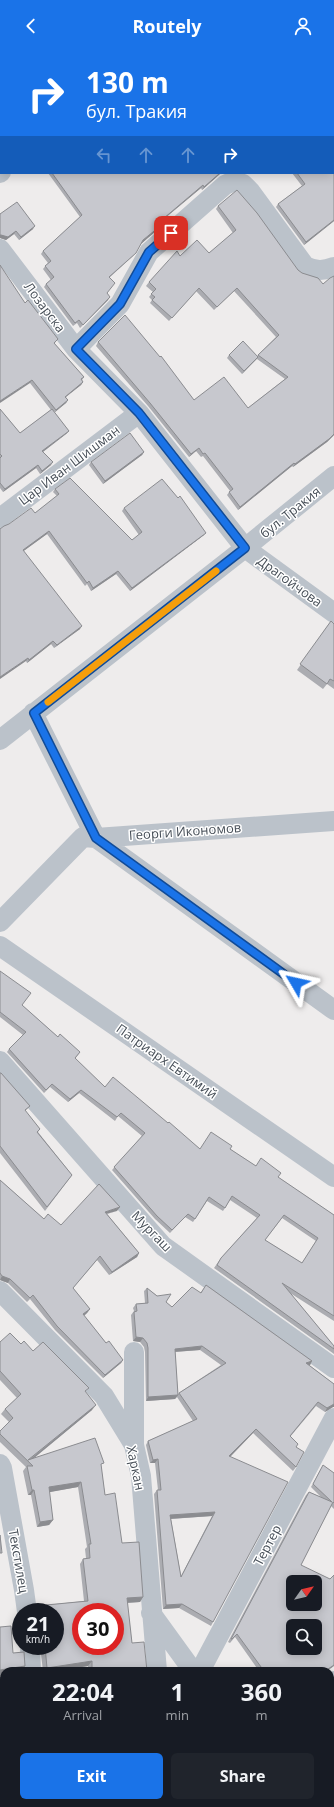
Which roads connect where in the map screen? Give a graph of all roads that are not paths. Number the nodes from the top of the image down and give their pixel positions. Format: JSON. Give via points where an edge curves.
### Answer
{"nodes":[{"id":1,"x":0,"y":248,"type":"edge"},
{"id":2,"x":334,"y":267,"type":"edge"},
{"id":3,"x":76,"y":349,"type":"junction"},
{"id":4,"x":139,"y":413,"type":"junction"},
{"id":5,"x":334,"y":476,"type":"edge"},
{"id":6,"x":0,"y":518,"type":"edge"},
{"id":7,"x":245,"y":548,"type":"junction"},
{"id":8,"x":334,"y":613,"type":"edge"},
{"id":9,"x":34,"y":713,"type":"junction"},
{"id":10,"x":0,"y":740,"type":"edge"},
{"id":11,"x":334,"y":821,"type":"edge"},
{"id":12,"x":96,"y":838,"type":"junction"},
{"id":13,"x":0,"y":922,"type":"edge"},
{"id":14,"x":0,"y":946,"type":"edge"},
{"id":15,"x":334,"y":1010,"type":"edge"},
{"id":16,"x":0,"y":1061,"type":"edge"},
{"id":17,"x":334,"y":1177,"type":"edge"},
{"id":18,"x":0,"y":1291,"type":"edge"},
{"id":19,"x":134,"y":1352,"type":"dead end"},
{"id":20,"x":334,"y":1368,"type":"edge"},
{"id":21,"x":334,"y":1418,"type":"edge"},
{"id":22,"x":134,"y":1445,"type":"junction"},
{"id":23,"x":0,"y":1464,"type":"edge"},
{"id":24,"x":26,"y":1603,"type":"edge"},
{"id":25,"x":152,"y":1613,"type":"junction"},
{"id":26,"x":30,"y":1655,"type":"edge"},
{"id":27,"x":30,"y":1667,"type":"edge"},
{"id":28,"x":157,"y":1667,"type":"edge"},
{"id":29,"x":190,"y":1667,"type":"edge"},
{"id":30,"x":202,"y":1667,"type":"edge"}],
"edges":[{"from":1,"to":3,"type":"street","name":"Лозарска"},
{"from":2,"to":3,"type":"street","via":[[314,270],[305,266],[250,191],[243,184],[234,181],[225,185],[149,252],[120,304]]},
{"from":3,"to":4,"type":"street","name":"Лозарска"},
{"from":4,"to":6,"type":"street","name":"Цар Иван Шишман"},
{"from":4,"to":7,"type":"street","name":"Лозарска"},
{"from":5,"to":7,"type":"street","name":"бул. Тракия"},
{"from":7,"to":8,"type":"street","name":"Драгойчова"},
{"from":7,"to":9,"type":"street","name":"бул. Тракия"},
{"from":9,"to":10,"type":"street","name":"бул. Тракия"},
{"from":9,"to":12,"type":"street"},
{"from":11,"to":12,"type":"street","name":"Георги Икономов"},
{"from":12,"to":13,"type":"street","name":"Георги Икономов","via":[[84,837]]},
{"from":12,"to":15,"type":"street"},
{"from":14,"to":17,"type":"street","name":"Патриарх Евтимий"},
{"from":16,"to":20,"type":"street","name":"Мургаш","via":[[163,1246]]},
{"from":18,"to":22,"type":"street","name":"Харкан","via":[[104,1396]]},
{"from":19,"to":22,"type":"street"},
{"from":21,"to":30,"type":"street","name":"Тертер"},
{"from":22,"to":25,"type":"street","name":"Харкан","via":[[141,1476]]},
{"from":23,"to":24,"type":"street","name":"Текстилец"},
{"from":25,"to":28,"type":"street","name":"Харкан"},
{"from":25,"to":29,"type":"street"},
{"from":26,"to":27,"type":"street"}]}
